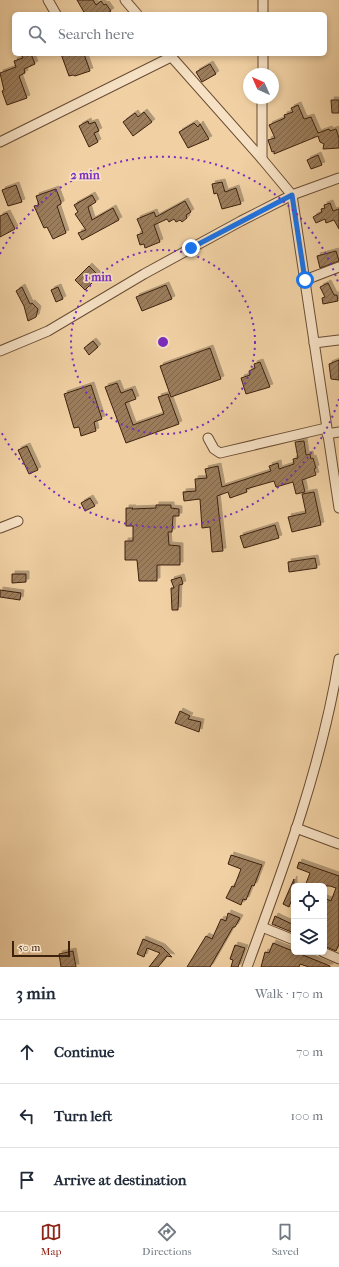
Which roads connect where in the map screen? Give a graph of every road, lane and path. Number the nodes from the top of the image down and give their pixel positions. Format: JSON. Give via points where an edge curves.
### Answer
{"nodes":[{"id":1,"x":48,"y":0,"type":"edge"},
{"id":2,"x":125,"y":0,"type":"edge"},
{"id":3,"x":263,"y":0,"type":"edge"},
{"id":4,"x":55,"y":12,"type":"edge"},
{"id":5,"x":135,"y":12,"type":"edge"},
{"id":6,"x":263,"y":12,"type":"edge"},
{"id":7,"x":170,"y":56,"type":"edge"},
{"id":8,"x":263,"y":56,"type":"edge"},
{"id":9,"x":263,"y":68,"type":"edge"},
{"id":10,"x":262,"y":104,"type":"edge"},
{"id":11,"x":0,"y":142,"type":"edge"},
{"id":12,"x":262,"y":159,"type":"junction"},
{"id":13,"x":339,"y":178,"type":"edge"},
{"id":14,"x":292,"y":195,"type":"junction"},
{"id":15,"x":339,"y":268,"type":"edge"},
{"id":16,"x":305,"y":280,"type":"junction"},
{"id":17,"x":339,"y":340,"type":"edge"},
{"id":18,"x":314,"y":343,"type":"junction"},
{"id":19,"x":0,"y":351,"type":"edge"},
{"id":20,"x":326,"y":431,"type":"junction"},
{"id":21,"x":339,"y":432,"type":"edge"},
{"id":22,"x":208,"y":438,"type":"dead end"},
{"id":23,"x":339,"y":508,"type":"edge"},
{"id":24,"x":18,"y":521,"type":"dead end"},
{"id":25,"x":0,"y":528,"type":"edge"},
{"id":26,"x":339,"y":659,"type":"edge"},
{"id":27,"x":296,"y":828,"type":"junction"},
{"id":28,"x":339,"y":844,"type":"edge"},
{"id":29,"x":262,"y":927,"type":"junction"},
{"id":30,"x":291,"y":939,"type":"edge"},
{"id":31,"x":327,"y":954,"type":"edge"},
{"id":32,"x":339,"y":959,"type":"edge"},
{"id":33,"x":247,"y":967,"type":"edge"}],
"edges":[{"from":1,"to":4,"type":"street"},
{"from":2,"to":5,"type":"street"},
{"from":3,"to":6,"type":"street"},
{"from":7,"to":11,"type":"street"},
{"from":7,"to":12,"type":"street"},
{"from":8,"to":9,"type":"street"},
{"from":10,"to":12,"type":"street"},
{"from":12,"to":14,"type":"street"},
{"from":13,"to":14,"type":"street"},
{"from":14,"to":16,"type":"street"},
{"from":14,"to":19,"type":"street","via":[[177,256],[48,330]]},
{"from":15,"to":16,"type":"street"},
{"from":16,"to":18,"type":"street"},
{"from":17,"to":18,"type":"street"},
{"from":18,"to":20,"type":"street"},
{"from":20,"to":21,"type":"street"},
{"from":20,"to":22,"type":"street","via":[[220,453],[214,449]]},
{"from":20,"to":23,"type":"street"},
{"from":24,"to":25,"type":"street"},
{"from":26,"to":27,"type":"street","via":[[334,694]]},
{"from":27,"to":28,"type":"street"},
{"from":27,"to":29,"type":"street"},
{"from":29,"to":30,"type":"street"},
{"from":29,"to":33,"type":"street"},
{"from":31,"to":32,"type":"street"}]}
